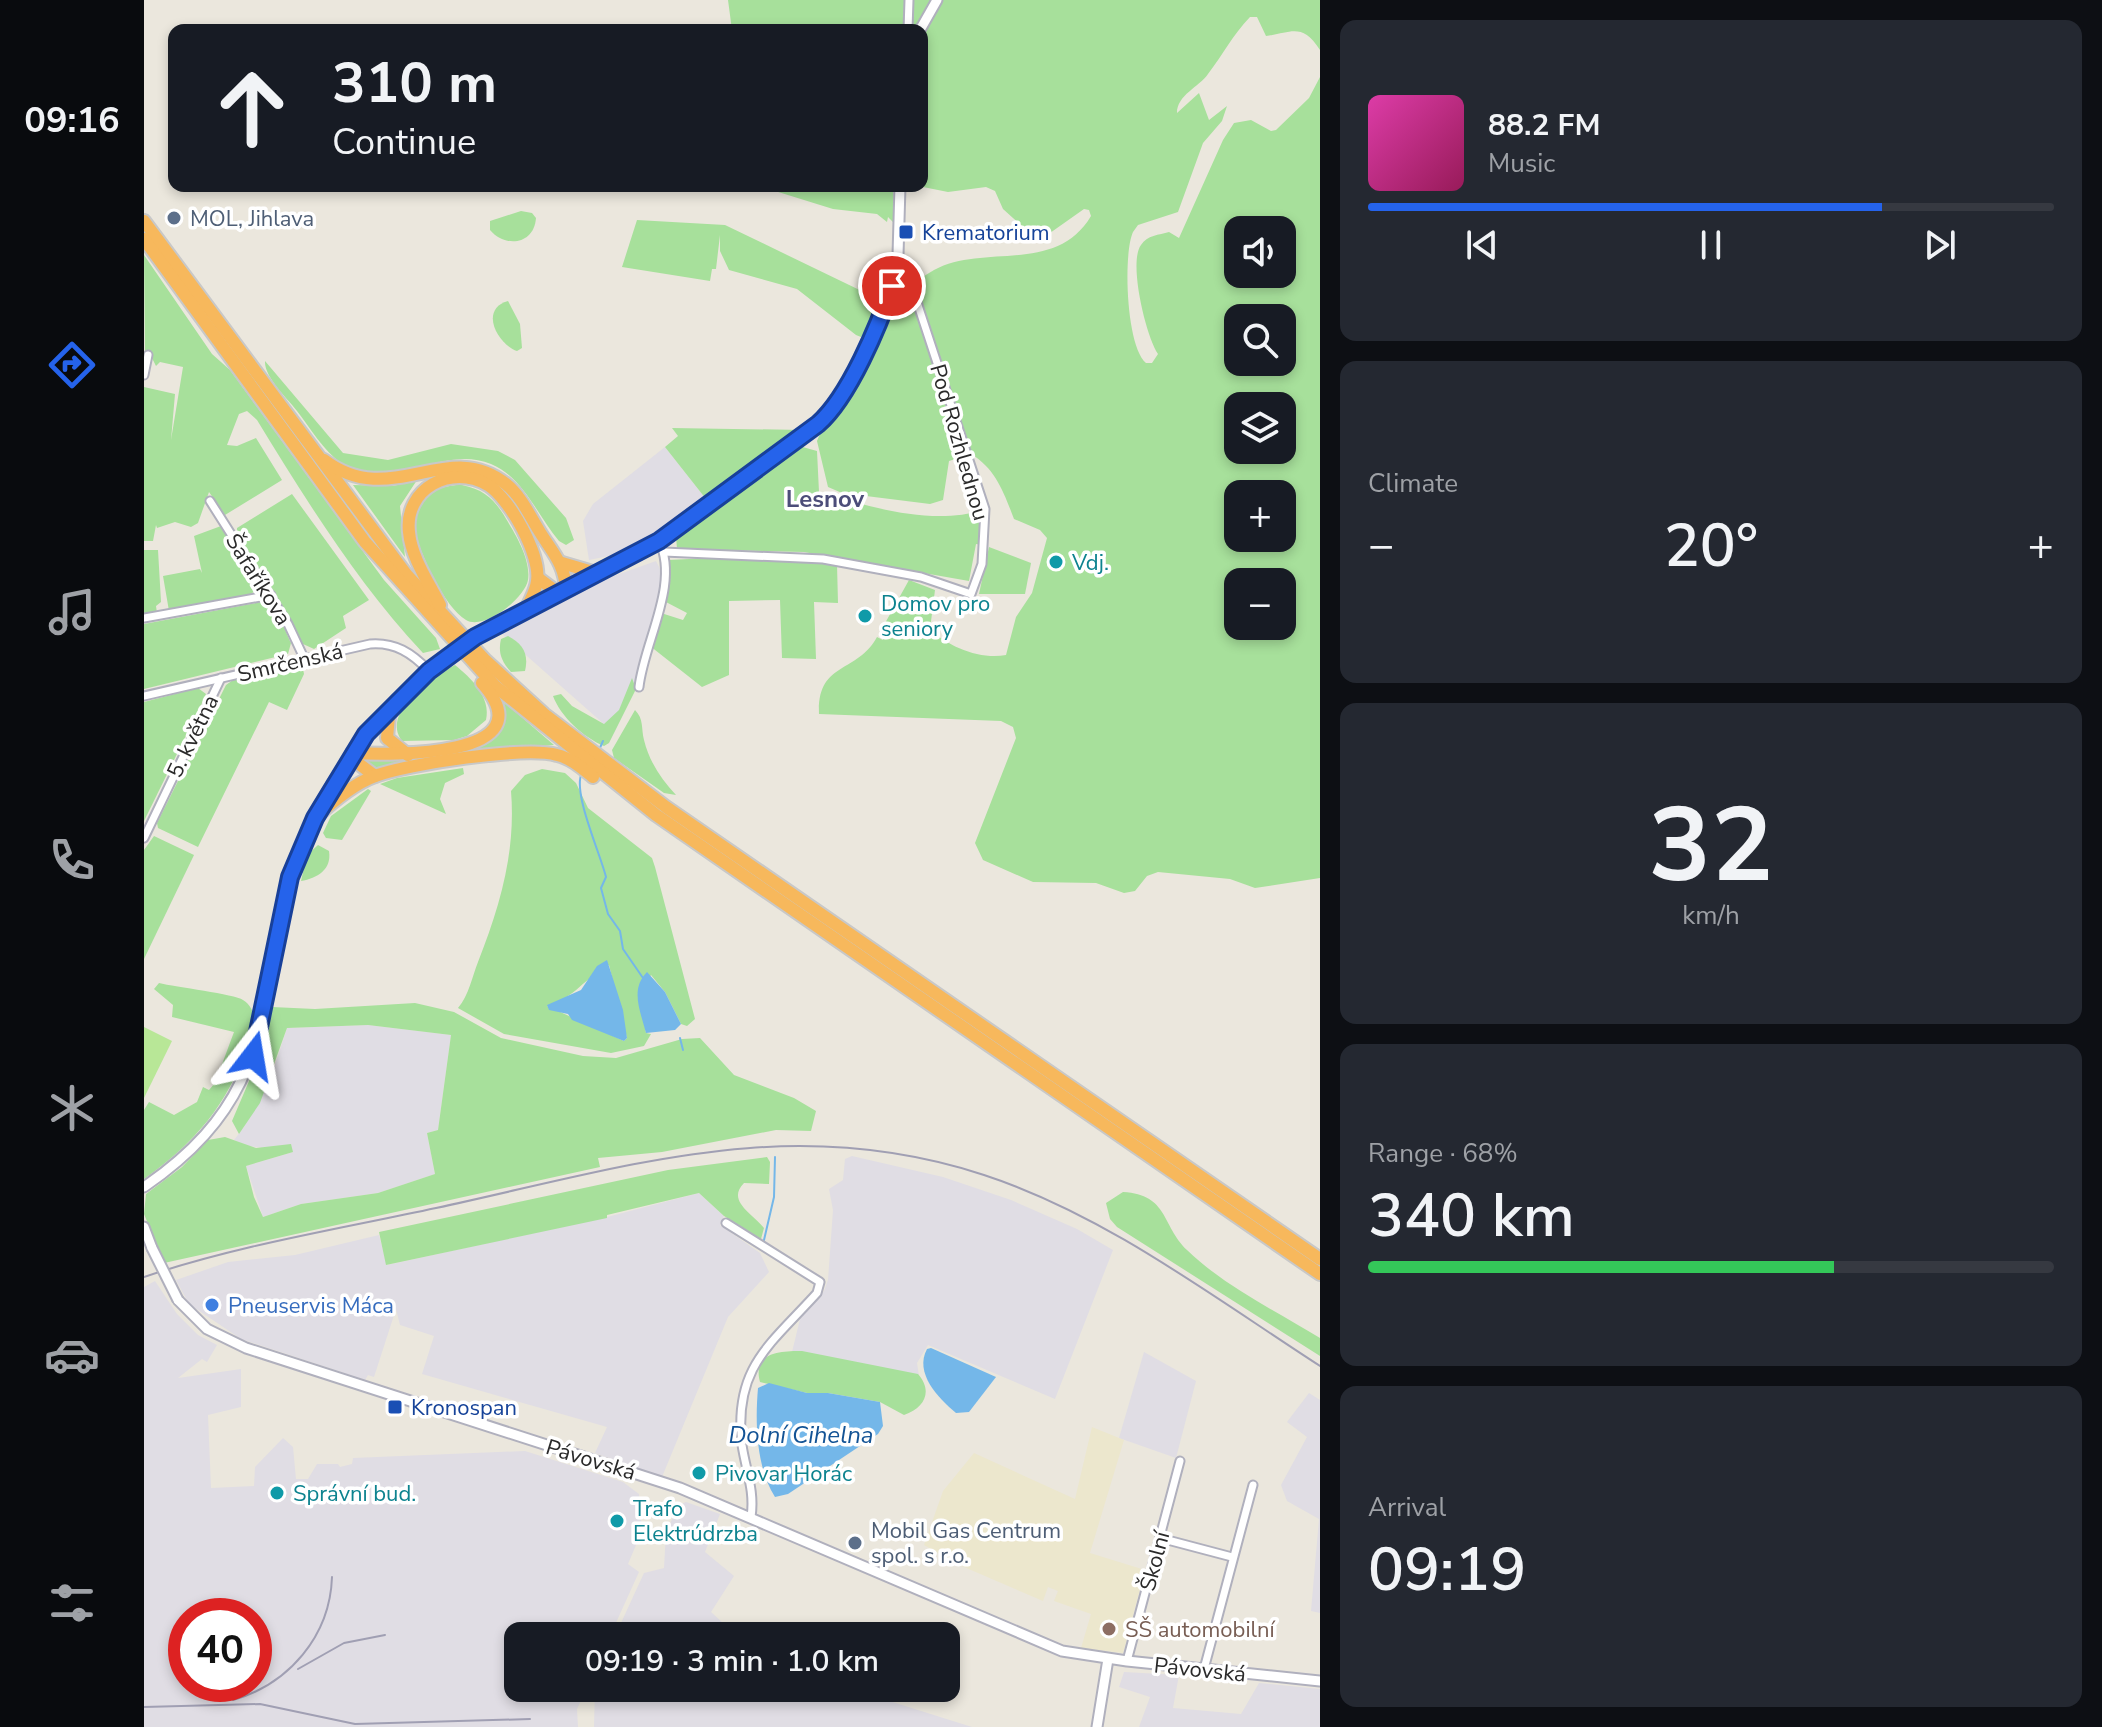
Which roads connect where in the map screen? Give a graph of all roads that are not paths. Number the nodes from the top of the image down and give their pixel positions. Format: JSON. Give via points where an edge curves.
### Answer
{"nodes":[{"id":1,"x":909,"y":0,"type":"edge"},
{"id":2,"x":937,"y":0,"type":"edge"},
{"id":3,"x":908,"y":24,"type":"edge"},
{"id":4,"x":923,"y":24,"type":"edge"},
{"id":5,"x":900,"y":192,"type":"edge"},
{"id":6,"x":144,"y":221,"type":"edge"},
{"id":7,"x":144,"y":239,"type":"edge"},
{"id":8,"x":892,"y":286,"type":"junction"},
{"id":9,"x":189,"y":291,"type":"junction"},
{"id":10,"x":202,"y":310,"type":"junction"},
{"id":11,"x":148,"y":355,"type":"dead end"},
{"id":12,"x":144,"y":375,"type":"edge"},
{"id":13,"x":313,"y":451,"type":"junction"},
{"id":14,"x":210,"y":501,"type":"dead end"},
{"id":15,"x":659,"y":541,"type":"junction"},
{"id":16,"x":664,"y":552,"type":"junction"},
{"id":17,"x":562,"y":563,"type":"junction"},
{"id":18,"x":596,"y":573,"type":"junction"},
{"id":19,"x":538,"y":578,"type":"junction"},
{"id":20,"x":562,"y":592,"type":"junction"},
{"id":21,"x":410,"y":593,"type":"junction"},
{"id":22,"x":271,"y":595,"type":"junction"},
{"id":23,"x":526,"y":610,"type":"junction"},
{"id":24,"x":144,"y":618,"type":"edge"},
{"id":25,"x":446,"y":619,"type":"junction"},
{"id":26,"x":304,"y":658,"type":"junction"},
{"id":27,"x":432,"y":669,"type":"junction"},
{"id":28,"x":221,"y":678,"type":"junction"},
{"id":29,"x":639,"y":687,"type":"dead end"},
{"id":30,"x":144,"y":696,"type":"edge"},
{"id":31,"x":397,"y":700,"type":"junction"},
{"id":32,"x":352,"y":753,"type":"junction"},
{"id":33,"x":408,"y":755,"type":"junction"},
{"id":34,"x":579,"y":755,"type":"junction"},
{"id":35,"x":375,"y":776,"type":"junction"},
{"id":36,"x":607,"y":776,"type":"junction"},
{"id":37,"x":315,"y":818,"type":"junction"},
{"id":38,"x":144,"y":838,"type":"edge"},
{"id":39,"x":144,"y":1187,"type":"edge"},
{"id":40,"x":726,"y":1223,"type":"dead end"},
{"id":41,"x":144,"y":1227,"type":"edge"},
{"id":42,"x":1320,"y":1259,"type":"edge"},
{"id":43,"x":1320,"y":1274,"type":"edge"},
{"id":44,"x":1180,"y":1461,"type":"dead end"},
{"id":45,"x":1253,"y":1485,"type":"dead end"},
{"id":46,"x":751,"y":1517,"type":"junction"},
{"id":47,"x":1160,"y":1538,"type":"junction"},
{"id":48,"x":1232,"y":1557,"type":"junction"},
{"id":49,"x":1108,"y":1659,"type":"junction"},
{"id":50,"x":1127,"y":1661,"type":"junction"},
{"id":51,"x":1204,"y":1669,"type":"junction"},
{"id":52,"x":1320,"y":1681,"type":"edge"},
{"id":53,"x":1097,"y":1727,"type":"edge"}],
"edges":[{"from":1,"to":3,"type":"street"},
{"from":2,"to":4,"type":"street"},
{"from":5,"to":8,"type":"street"},
{"from":6,"to":9,"type":"highway"},
{"from":7,"to":9,"type":"highway"},
{"from":8,"to":15,"type":"street","via":[[856,366],[824,419]]},
{"from":8,"to":16,"type":"street","name":"Pod Rozhlednou","via":[[909,286],[917,302],[985,509],[982,564],[971,594],[869,565],[797,556]]},
{"from":9,"to":10,"type":"highway"},
{"from":10,"to":13,"type":"highway"},
{"from":10,"to":21,"type":"highway","via":[[365,542]]},
{"from":11,"to":12,"type":"street"},
{"from":13,"to":17,"type":"highway","via":[[338,470],[372,481],[465,467],[487,472],[508,485]]},
{"from":13,"to":25,"type":"highway"},
{"from":14,"to":22,"type":"street","name":"Šafaříkova"},
{"from":15,"to":16,"type":"street"},
{"from":15,"to":18,"type":"street"},
{"from":16,"to":29,"type":"street","via":[[659,607]]},
{"from":17,"to":18,"type":"highway"},
{"from":17,"to":20,"type":"highway"},
{"from":18,"to":20,"type":"street"},
{"from":19,"to":20,"type":"highway"},
{"from":19,"to":23,"type":"highway"},
{"from":19,"to":25,"type":"highway","via":[[519,525],[497,493],[473,479],[435,482],[413,499],[407,515],[409,536]]},
{"from":20,"to":23,"type":"street"},
{"from":21,"to":33,"type":"highway","via":[[491,693],[497,713],[495,726],[479,740]]},
{"from":21,"to":34,"type":"highway","via":[[495,686]]},
{"from":22,"to":24,"type":"street"},
{"from":22,"to":26,"type":"street","name":"Šafaříkova"},
{"from":23,"to":27,"type":"street","bridge":true},
{"from":25,"to":34,"type":"highway"},
{"from":26,"to":27,"type":"street","name":"Smrčenská","via":[[387,643]]},
{"from":26,"to":28,"type":"street","name":"Smrčenská"},
{"from":27,"to":31,"type":"street"},
{"from":28,"to":30,"type":"street","name":"Smrčenská"},
{"from":28,"to":38,"type":"street","name":"5. května"},
{"from":31,"to":32,"type":"street"},
{"from":31,"to":33,"type":"highway","via":[[387,738]]},
{"from":32,"to":33,"type":"highway"},
{"from":32,"to":35,"type":"highway"},
{"from":32,"to":37,"type":"street"},
{"from":34,"to":35,"type":"highway","via":[[534,752]]},
{"from":34,"to":36,"type":"highway"},
{"from":34,"to":36,"type":"highway"},
{"from":35,"to":37,"type":"highway"},
{"from":36,"to":42,"type":"highway"},
{"from":36,"to":43,"type":"highway"},
{"from":37,"to":39,"type":"street","via":[[290,877],[271,986],[245,1078],[218,1122]]},
{"from":40,"to":46,"type":"street","via":[[820,1282],[817,1293],[751,1367],[742,1441],[753,1490]]},
{"from":41,"to":46,"type":"street","name":"Pávovská","bridge":true,"via":[[178,1300],[207,1329],[246,1348],[665,1483]]},
{"from":44,"to":47,"type":"street","name":"Školní"},
{"from":45,"to":48,"type":"street"},
{"from":46,"to":49,"type":"street","name":"Pávovská","via":[[1040,1644]]},
{"from":47,"to":48,"type":"street"},
{"from":47,"to":50,"type":"street","name":"Školní"},
{"from":48,"to":51,"type":"street"},
{"from":49,"to":50,"type":"street","name":"Pávovská"},
{"from":49,"to":53,"type":"street"},
{"from":50,"to":51,"type":"street","name":"Pávovská"},
{"from":51,"to":52,"type":"street","name":"Pávovská"}]}
